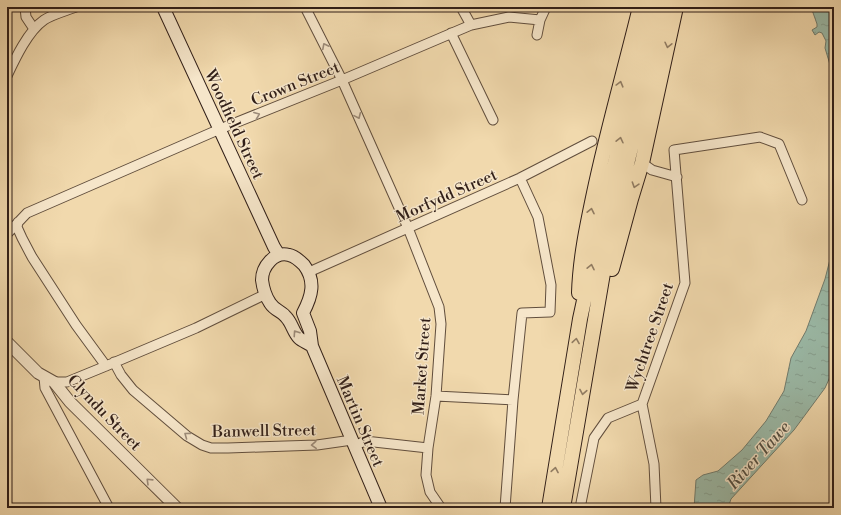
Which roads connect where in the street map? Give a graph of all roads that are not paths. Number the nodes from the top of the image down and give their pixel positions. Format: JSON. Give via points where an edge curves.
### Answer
{"nodes":[{"id":1,"x":25,"y":7,"type":"edge"},
{"id":2,"x":76,"y":7,"type":"edge"},
{"id":3,"x":162,"y":7,"type":"edge"},
{"id":4,"x":306,"y":7,"type":"edge"},
{"id":5,"x":461,"y":7,"type":"edge"},
{"id":6,"x":509,"y":7,"type":"edge"},
{"id":7,"x":546,"y":7,"type":"edge"},
{"id":8,"x":640,"y":7,"type":"edge"},
{"id":9,"x":652,"y":7,"type":"edge"},
{"id":10,"x":665,"y":7,"type":"edge"},
{"id":11,"x":676,"y":7,"type":"edge"},
{"id":12,"x":509,"y":17,"type":"junction"},
{"id":13,"x":540,"y":20,"type":"junction"},
{"id":14,"x":471,"y":25,"type":"junction"},
{"id":15,"x":34,"y":29,"type":"junction"},
{"id":16,"x":451,"y":33,"type":"junction"},
{"id":17,"x":537,"y":35,"type":"dead end"},
{"id":18,"x":7,"y":76,"type":"edge"},
{"id":19,"x":342,"y":80,"type":"junction"},
{"id":20,"x":493,"y":120,"type":"dead end"},
{"id":21,"x":220,"y":129,"type":"junction"},
{"id":22,"x":592,"y":141,"type":"dead end"},
{"id":23,"x":642,"y":163,"type":"junction"},
{"id":24,"x":676,"y":177,"type":"junction"},
{"id":25,"x":520,"y":178,"type":"junction"},
{"id":26,"x":802,"y":200,"type":"dead end"},
{"id":27,"x":18,"y":222,"type":"junction"},
{"id":28,"x":408,"y":228,"type":"junction"},
{"id":29,"x":7,"y":234,"type":"edge"},
{"id":30,"x":279,"y":255,"type":"junction"},
{"id":31,"x":309,"y":272,"type":"junction"},
{"id":32,"x":266,"y":294,"type":"junction"},
{"id":33,"x":303,"y":313,"type":"junction"},
{"id":34,"x":286,"y":316,"type":"junction"},
{"id":35,"x":580,"y":319,"type":"junction"},
{"id":36,"x":594,"y":326,"type":"junction"},
{"id":37,"x":7,"y":342,"type":"edge"},
{"id":38,"x":312,"y":346,"type":"junction"},
{"id":39,"x":110,"y":364,"type":"junction"},
{"id":40,"x":49,"y":379,"type":"junction"},
{"id":41,"x":436,"y":396,"type":"junction"},
{"id":42,"x":513,"y":400,"type":"junction"},
{"id":43,"x":642,"y":404,"type":"junction"},
{"id":44,"x":353,"y":443,"type":"junction"},
{"id":45,"x":428,"y":448,"type":"junction"},
{"id":46,"x":109,"y":508,"type":"edge"},
{"id":47,"x":177,"y":508,"type":"edge"},
{"id":48,"x":381,"y":508,"type":"edge"},
{"id":49,"x":442,"y":508,"type":"edge"},
{"id":50,"x":505,"y":508,"type":"edge"},
{"id":51,"x":548,"y":508,"type":"edge"},
{"id":52,"x":563,"y":508,"type":"edge"},
{"id":53,"x":580,"y":508,"type":"edge"},
{"id":54,"x":656,"y":508,"type":"edge"}],
"edges":[{"from":1,"to":15,"type":"street","via":[[26,17]]},
{"from":2,"to":15,"type":"street","via":[[45,19]]},
{"from":3,"to":21,"type":"main road","name":"Woodfield Street"},
{"from":19,"to":4,"type":"street","name":"Market Street","one_way":true},
{"from":5,"to":14,"type":"street"},
{"from":6,"to":12,"type":"street"},
{"from":7,"to":13,"type":"street"},
{"from":35,"to":8,"type":"main road","one_way":true,"via":[[580,272],[588,226],[606,139]]},
{"from":35,"to":9,"type":"main road","one_way":true},
{"from":10,"to":36,"type":"main road","via":[[612,226]]},
{"from":11,"to":23,"type":"main road","one_way":true},
{"from":12,"to":13,"type":"street","name":"Crown Street"},
{"from":12,"to":14,"type":"street","name":"Crown Street"},
{"from":13,"to":17,"type":"street"},
{"from":14,"to":16,"type":"street","name":"Crown Street"},
{"from":15,"to":18,"type":"street"},
{"from":16,"to":19,"type":"street","name":"Crown Street"},
{"from":16,"to":20,"type":"street"},
{"from":21,"to":19,"type":"street","name":"Crown Street","one_way":true},
{"from":19,"to":28,"type":"street","name":"Market Street","one_way":true},
{"from":21,"to":27,"type":"street","name":"Crown Street","via":[[27,213]]},
{"from":21,"to":30,"type":"main road","name":"Woodfield Street"},
{"from":22,"to":25,"type":"street","name":"Morfydd Street"},
{"from":23,"to":24,"type":"street","via":[[652,170]]},
{"from":23,"to":36,"type":"main road","one_way":true},
{"from":24,"to":26,"type":"street","name":"Wychtree Street","via":[[674,150],[760,137],[779,144]]},
{"from":24,"to":43,"type":"street","name":"Wychtree Street","via":[[685,283]]},
{"from":25,"to":28,"type":"street","name":"Morfydd Street"},
{"from":25,"to":42,"type":"street","via":[[538,217],[551,285],[550,312],[522,313]]},
{"from":27,"to":29,"type":"street","name":"Crown Street"},
{"from":27,"to":39,"type":"street","name":"Banwell Street","via":[[17,227],[32,257],[76,325]]},
{"from":28,"to":31,"type":"street","name":"Morfydd Street"},
{"from":28,"to":41,"type":"street","name":"Market Street","via":[[439,307],[441,324]]},
{"from":30,"to":31,"type":"main road","via":[[289,254],[295,257]]},
{"from":30,"to":32,"type":"main road","via":[[264,269],[262,280]]},
{"from":31,"to":33,"type":"main road","via":[[312,285],[309,301]]},
{"from":32,"to":34,"type":"main road","via":[[277,311]]},
{"from":32,"to":39,"type":"street","via":[[196,328]]},
{"from":33,"to":34,"type":"main road"},
{"from":33,"to":38,"type":"main road","name":"Martin Street","via":[[310,331]]},
{"from":38,"to":34,"type":"main road","one_way":true,"via":[[299,338]]},
{"from":51,"to":35,"type":"main road","one_way":true},
{"from":36,"to":52,"type":"main road","one_way":true},
{"from":37,"to":40,"type":"street","name":"Clyndu Street"},
{"from":38,"to":44,"type":"main road","name":"Martin Street"},
{"from":39,"to":40,"type":"street","via":[[67,382]]},
{"from":44,"to":39,"type":"street","name":"Banwell Street","one_way":true,"via":[[211,448],[187,436],[134,390]]},
{"from":40,"to":46,"type":"street","via":[[45,388]]},
{"from":47,"to":40,"type":"street","name":"Clyndu Street","one_way":true},
{"from":41,"to":42,"type":"street"},
{"from":41,"to":45,"type":"street","name":"Market Street"},
{"from":42,"to":50,"type":"street"},
{"from":43,"to":53,"type":"street","via":[[608,418],[594,438]]},
{"from":43,"to":54,"type":"street","name":"Wychtree Street","via":[[654,464]]},
{"from":44,"to":45,"type":"street","name":"Banwell Street","via":[[365,441]]},
{"from":44,"to":48,"type":"main road","name":"Martin Street"},
{"from":45,"to":49,"type":"street","name":"Market Street","via":[[426,475],[430,492]]}]}
